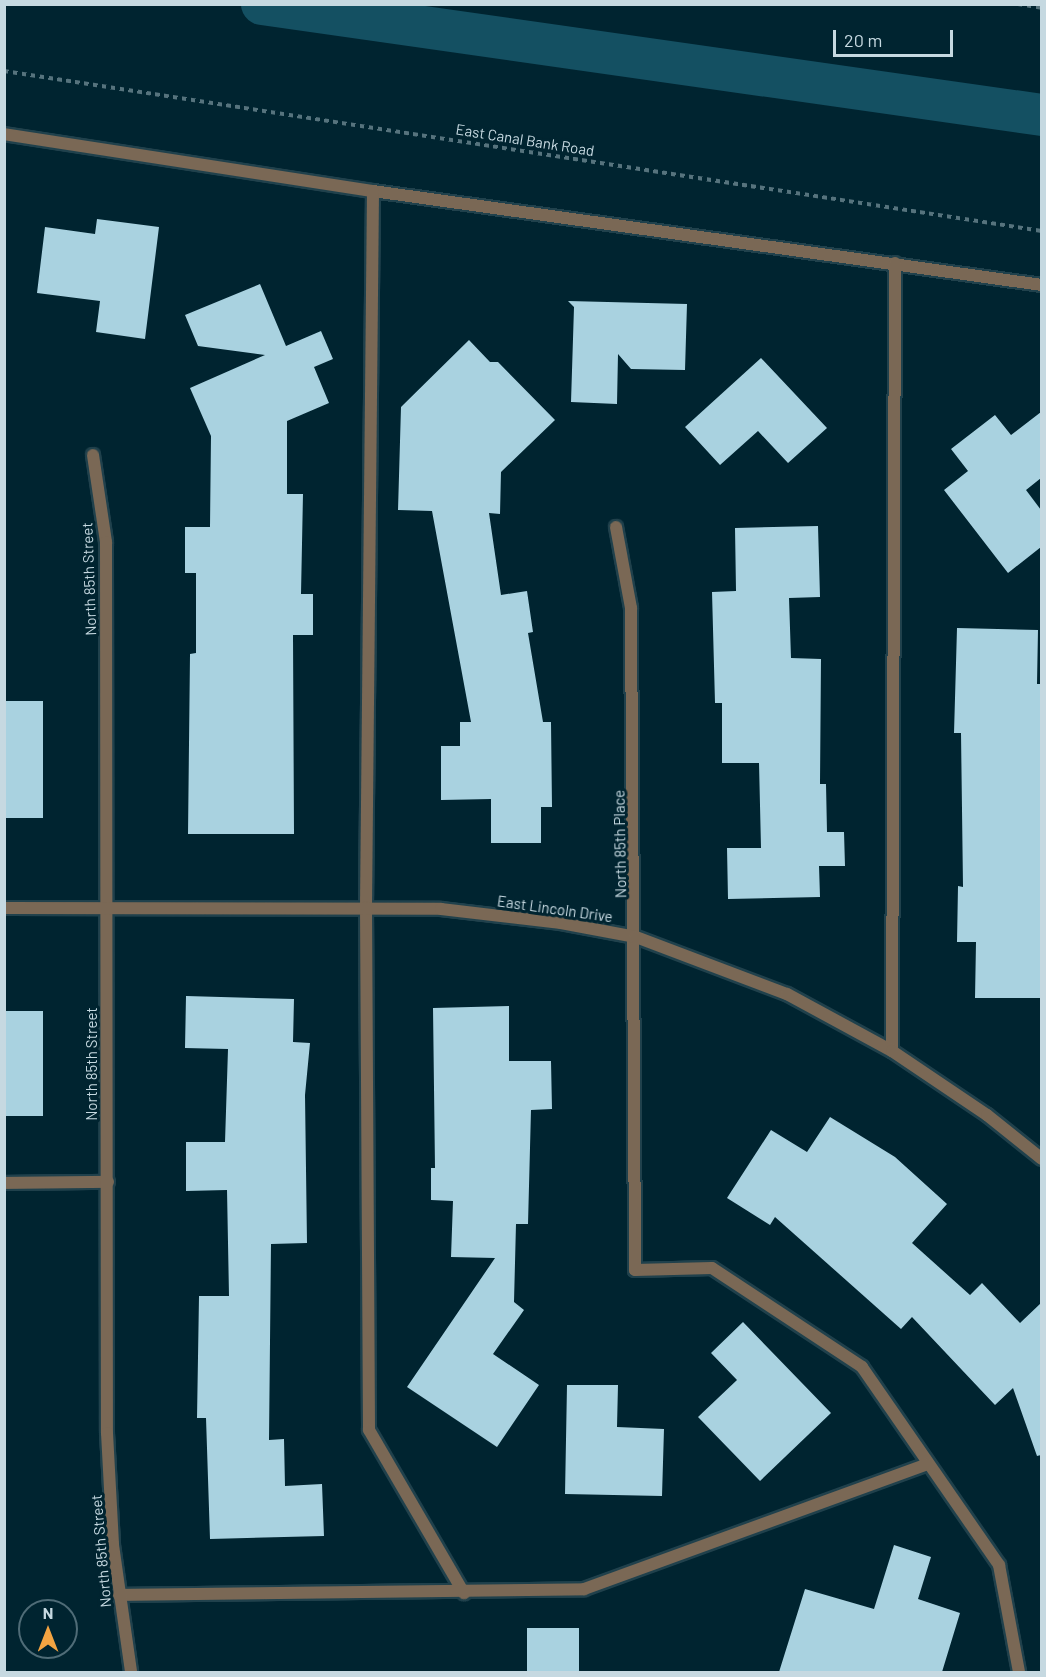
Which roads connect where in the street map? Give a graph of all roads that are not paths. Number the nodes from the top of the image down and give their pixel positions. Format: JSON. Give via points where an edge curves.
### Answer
{"nodes":[{"id":1,"x":4,"y":134,"type":"edge"},
{"id":2,"x":373,"y":191,"type":"junction"},
{"id":3,"x":895,"y":263,"type":"junction"},
{"id":4,"x":1041,"y":285,"type":"edge"},
{"id":5,"x":93,"y":455,"type":"dead end"},
{"id":6,"x":616,"y":527,"type":"dead end"},
{"id":7,"x":366,"y":907,"type":"junction"},
{"id":8,"x":4,"y":908,"type":"edge"},
{"id":9,"x":106,"y":909,"type":"junction"},
{"id":10,"x":636,"y":937,"type":"junction"},
{"id":11,"x":892,"y":1051,"type":"junction"},
{"id":12,"x":1040,"y":1153,"type":"edge"},
{"id":13,"x":108,"y":1182,"type":"junction"},
{"id":14,"x":4,"y":1183,"type":"edge"},
{"id":15,"x":928,"y":1464,"type":"junction"},
{"id":16,"x":464,"y":1593,"type":"junction"},
{"id":17,"x":120,"y":1595,"type":"junction"},
{"id":18,"x":131,"y":1672,"type":"edge"},
{"id":19,"x":1019,"y":1672,"type":"edge"}],
"edges":[{"from":1,"to":2,"type":"street"},
{"from":2,"to":3,"type":"street"},
{"from":2,"to":7,"type":"street"},
{"from":3,"to":4,"type":"street"},
{"from":3,"to":11,"type":"street"},
{"from":5,"to":9,"type":"street","name":"North 85th Street","via":[[106,542]]},
{"from":6,"to":10,"type":"street","name":"North 85th Place","via":[[631,608]]},
{"from":7,"to":9,"type":"street","name":"East Lincoln Drive"},
{"from":7,"to":10,"type":"street","name":"East Lincoln Drive","via":[[441,909],[561,923]]},
{"from":7,"to":16,"type":"street","via":[[369,1430]]},
{"from":8,"to":9,"type":"street","name":"East Lincoln Drive"},
{"from":9,"to":13,"type":"street","name":"North 85th Street"},
{"from":10,"to":11,"type":"street","name":"East Lincoln Drive","via":[[787,994]]},
{"from":10,"to":15,"type":"street","name":"North 85th Place","via":[[635,1270],[712,1268],[862,1367]]},
{"from":11,"to":12,"type":"street","name":"East Lincoln Drive"},
{"from":13,"to":14,"type":"street"},
{"from":13,"to":17,"type":"street","name":"North 85th Street","via":[[107,1433]]},
{"from":15,"to":16,"type":"street","via":[[584,1589]]},
{"from":15,"to":19,"type":"street","via":[[999,1565]]},
{"from":16,"to":17,"type":"street"},
{"from":17,"to":18,"type":"street","name":"North 85th Street"}]}
